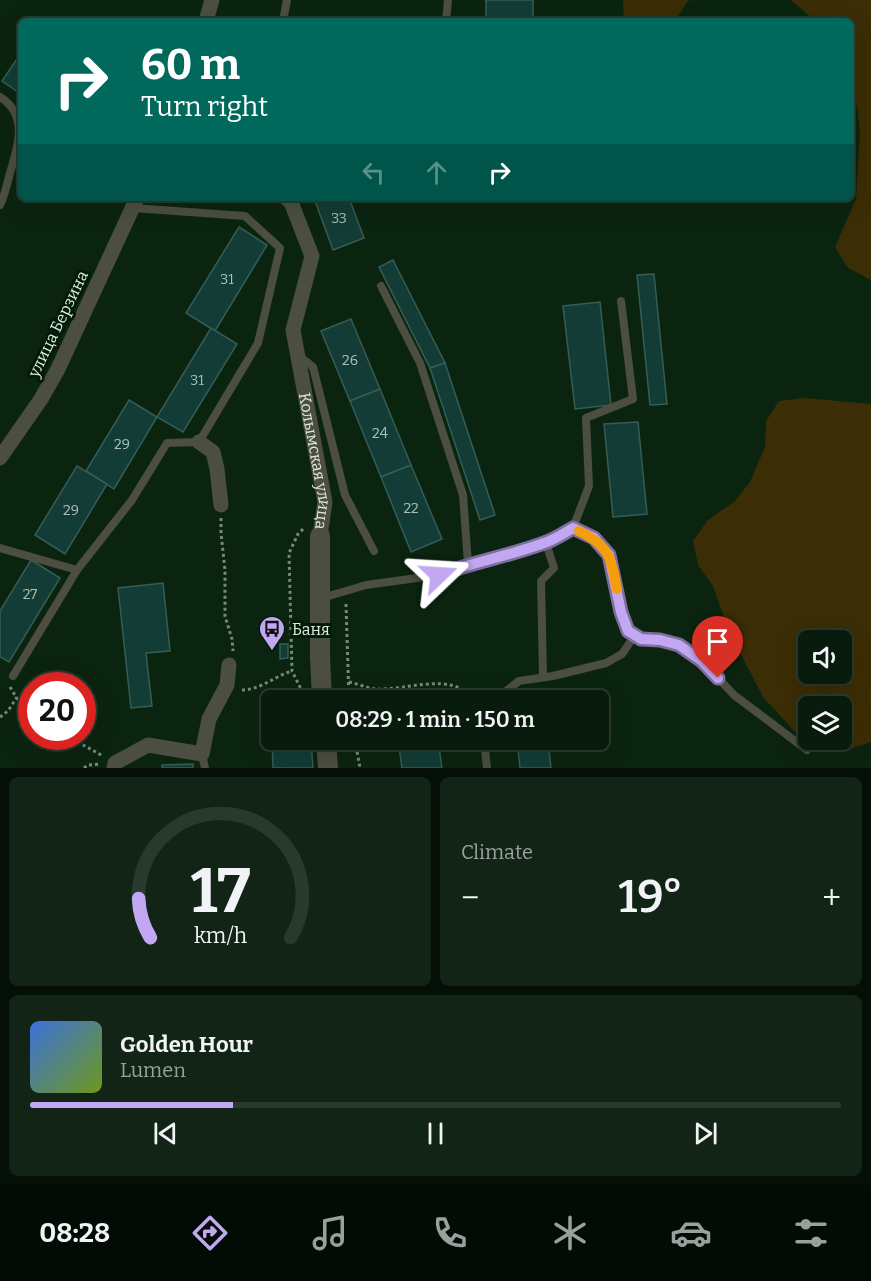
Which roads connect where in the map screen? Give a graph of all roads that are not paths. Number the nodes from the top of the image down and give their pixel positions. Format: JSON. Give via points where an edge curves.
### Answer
{"nodes":[{"id":1,"x":212,"y":0,"type":"edge"},
{"id":2,"x":287,"y":0,"type":"edge"},
{"id":3,"x":448,"y":0,"type":"edge"},
{"id":4,"x":207,"y":18,"type":"edge"},
{"id":5,"x":284,"y":18,"type":"edge"},
{"id":6,"x":446,"y":18,"type":"edge"},
{"id":7,"x":0,"y":96,"type":"edge"},
{"id":8,"x":18,"y":118,"type":"edge"},
{"id":9,"x":18,"y":148,"type":"edge"},
{"id":10,"x":290,"y":201,"type":"edge"},
{"id":11,"x":135,"y":203,"type":"edge"},
{"id":12,"x":0,"y":205,"type":"edge"},
{"id":13,"x":381,"y":286,"type":"dead end"},
{"id":14,"x":621,"y":301,"type":"dead end"},
{"id":15,"x":298,"y":356,"type":"junction"},
{"id":16,"x":199,"y":442,"type":"junction"},
{"id":17,"x":0,"y":458,"type":"edge"},
{"id":18,"x":222,"y":505,"type":"road end"},
{"id":19,"x":573,"y":528,"type":"junction"},
{"id":20,"x":313,"y":531,"type":"joint"},
{"id":21,"x":546,"y":543,"type":"junction"},
{"id":22,"x":0,"y":548,"type":"edge"},
{"id":23,"x":374,"y":551,"type":"dead end"},
{"id":24,"x":468,"y":564,"type":"junction"},
{"id":25,"x":76,"y":570,"type":"junction"},
{"id":26,"x":320,"y":598,"type":"junction"},
{"id":27,"x":635,"y":635,"type":"junction"},
{"id":28,"x":229,"y":665,"type":"road end"},
{"id":29,"x":13,"y":676,"type":"dead end"},
{"id":30,"x":543,"y":677,"type":"junction"},
{"id":31,"x":322,"y":690,"type":"edge"},
{"id":32,"x":508,"y":690,"type":"edge"},
{"id":33,"x":798,"y":743,"type":"edge"},
{"id":34,"x":327,"y":750,"type":"edge"},
{"id":35,"x":485,"y":750,"type":"edge"},
{"id":36,"x":204,"y":761,"type":"edge"},
{"id":37,"x":114,"y":765,"type":"edge"},
{"id":38,"x":328,"y":768,"type":"edge"},
{"id":39,"x":487,"y":768,"type":"edge"}],
"edges":[{"from":1,"to":4,"type":"street"},
{"from":2,"to":5,"type":"lane"},
{"from":3,"to":6,"type":"lane"},
{"from":7,"to":8,"type":"lane","via":[[9,102]]},
{"from":9,"to":12,"type":"lane"},
{"from":10,"to":15,"type":"street","name":"Колымская улица","via":[[312,256],[293,330]]},
{"from":11,"to":16,"type":"lane","via":[[245,216],[280,248],[258,343]]},
{"from":11,"to":17,"type":"street","name":"улица Берзина","via":[[58,369]]},
{"from":13,"to":24,"type":"lane","via":[[420,363],[463,495]]},
{"from":14,"to":19,"type":"lane","via":[[633,399],[586,418],[589,486]]},
{"from":15,"to":20,"type":"street","name":"Колымская улица","via":[[325,502]]},
{"from":15,"to":23,"type":"lane","via":[[313,367],[345,495]]},
{"from":16,"to":18,"type":"street","via":[[213,452]]},
{"from":16,"to":25,"type":"lane","via":[[167,443],[132,500]]},
{"from":19,"to":21,"type":"lane"},
{"from":19,"to":27,"type":"lane","via":[[594,538],[609,555],[621,612],[628,631]]},
{"from":20,"to":26,"type":"street","name":"Колымская улица"},
{"from":21,"to":24,"type":"lane"},
{"from":21,"to":30,"type":"lane","via":[[554,568],[541,581]]},
{"from":22,"to":25,"type":"lane"},
{"from":24,"to":26,"type":"lane","via":[[439,575],[366,585]]},
{"from":25,"to":29,"type":"lane"},
{"from":26,"to":31,"type":"street","name":"Колымская улица"},
{"from":27,"to":30,"type":"lane","via":[[622,654],[606,663]]},
{"from":27,"to":33,"type":"lane","via":[[679,645]]},
{"from":28,"to":36,"type":"street","via":[[227,685],[209,719]]},
{"from":30,"to":32,"type":"lane","via":[[519,681]]},
{"from":34,"to":38,"type":"street"},
{"from":35,"to":39,"type":"lane"},
{"from":36,"to":37,"type":"street","via":[[148,745]]}]}
